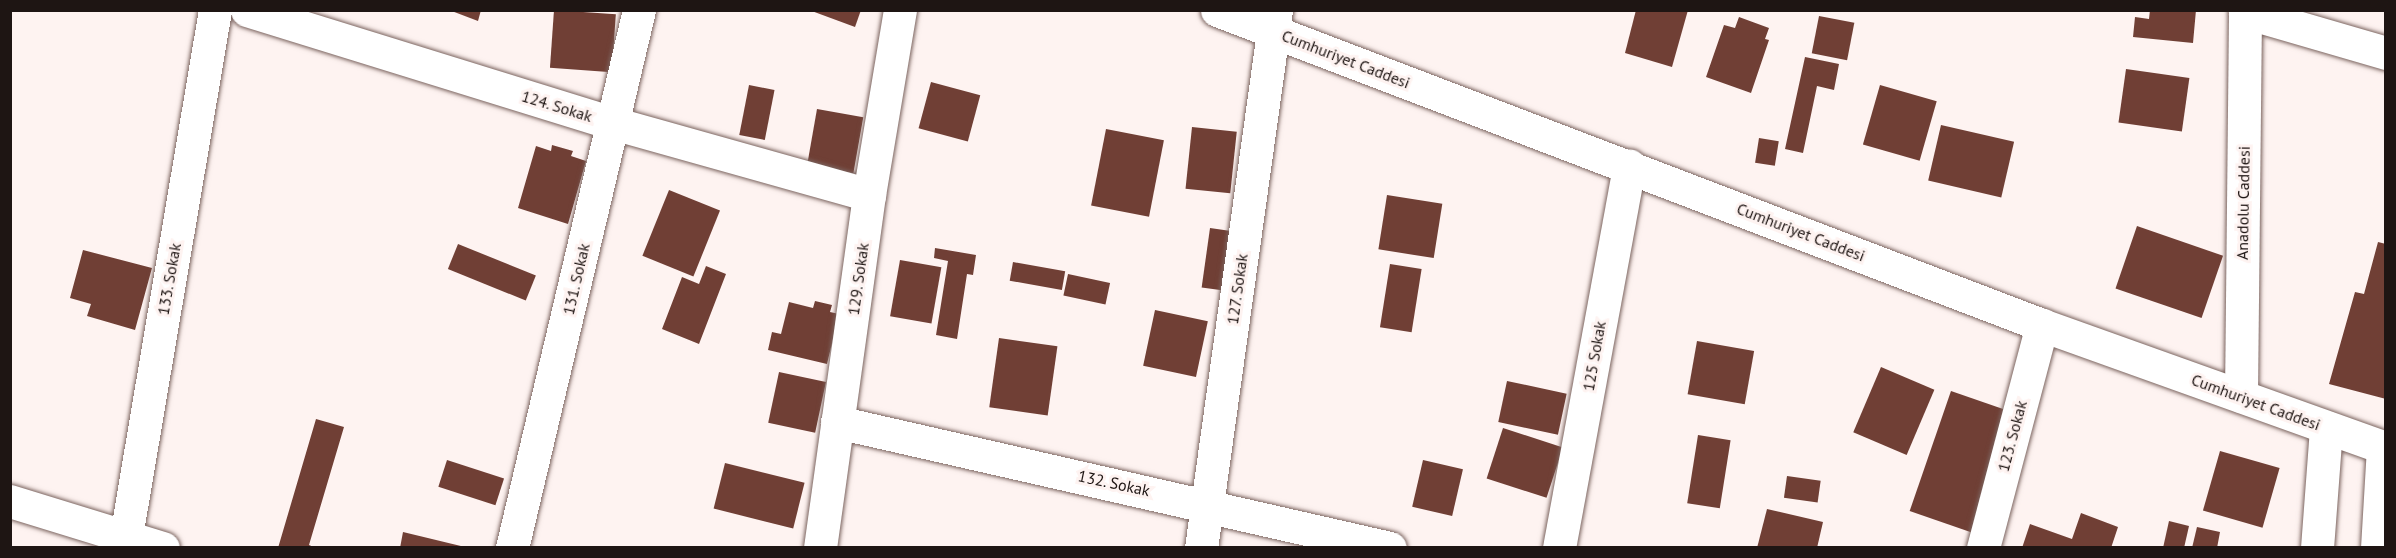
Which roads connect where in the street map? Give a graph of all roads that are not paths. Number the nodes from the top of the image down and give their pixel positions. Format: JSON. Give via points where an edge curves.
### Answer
{"nodes":[{"id":1,"x":215,"y":10,"type":"edge"},
{"id":2,"x":247,"y":10,"type":"edge"},
{"id":3,"x":639,"y":10,"type":"edge"},
{"id":4,"x":900,"y":10,"type":"edge"},
{"id":5,"x":1217,"y":10,"type":"edge"},
{"id":6,"x":2246,"y":11,"type":"edge"},
{"id":7,"x":1274,"y":20,"type":"edge"},
{"id":8,"x":2385,"y":53,"type":"edge"},
{"id":9,"x":613,"y":123,"type":"junction"},
{"id":10,"x":1629,"y":165,"type":"junction"},
{"id":11,"x":870,"y":195,"type":"junction"},
{"id":12,"x":2042,"y":325,"type":"junction"},
{"id":13,"x":2241,"y":396,"type":"junction"},
{"id":14,"x":837,"y":422,"type":"junction"},
{"id":15,"x":2326,"y":427,"type":"junction"},
{"id":16,"x":2384,"y":448,"type":"edge"},
{"id":17,"x":10,"y":501,"type":"edge"},
{"id":18,"x":1208,"y":504,"type":"junction"},
{"id":19,"x":125,"y":542,"type":"edge"},
{"id":20,"x":163,"y":548,"type":"edge"},
{"id":21,"x":512,"y":548,"type":"edge"},
{"id":22,"x":820,"y":548,"type":"edge"},
{"id":23,"x":1201,"y":548,"type":"edge"},
{"id":24,"x":1390,"y":548,"type":"edge"},
{"id":25,"x":1559,"y":548,"type":"edge"},
{"id":26,"x":1983,"y":548,"type":"edge"},
{"id":27,"x":2318,"y":548,"type":"edge"},
{"id":28,"x":2377,"y":548,"type":"edge"}],
"edges":[{"from":1,"to":19,"type":"street","name":"133. Sokak"},
{"from":2,"to":9,"type":"street","name":"124. Sokak"},
{"from":3,"to":9,"type":"street","name":"131. Sokak"},
{"from":4,"to":11,"type":"street","name":"129. Sokak"},
{"from":5,"to":7,"type":"street","name":"Cumhuriyet Caddesi"},
{"from":6,"to":8,"type":"street"},
{"from":6,"to":13,"type":"street","name":"Anadolu Caddesi"},
{"from":7,"to":10,"type":"street","name":"Cumhuriyet Caddesi"},
{"from":7,"to":18,"type":"street","name":"127. Sokak"},
{"from":9,"to":11,"type":"street","name":"124. Sokak"},
{"from":9,"to":21,"type":"street","name":"131. Sokak"},
{"from":10,"to":12,"type":"street","name":"Cumhuriyet Caddesi"},
{"from":10,"to":25,"type":"street","name":"125 Sokak"},
{"from":11,"to":14,"type":"street","name":"129. Sokak"},
{"from":12,"to":13,"type":"street","name":"Cumhuriyet Caddesi"},
{"from":12,"to":26,"type":"street","name":"123. Sokak"},
{"from":13,"to":15,"type":"street","name":"Cumhuriyet Caddesi"},
{"from":14,"to":18,"type":"street","name":"132. Sokak"},
{"from":14,"to":22,"type":"street","name":"129. Sokak"},
{"from":15,"to":16,"type":"street","name":"Cumhuriyet Caddesi"},
{"from":15,"to":27,"type":"street"},
{"from":16,"to":28,"type":"street"},
{"from":17,"to":19,"type":"street"},
{"from":18,"to":23,"type":"street","name":"127. Sokak"},
{"from":18,"to":24,"type":"street","name":"132. Sokak"},
{"from":19,"to":20,"type":"street"}]}
